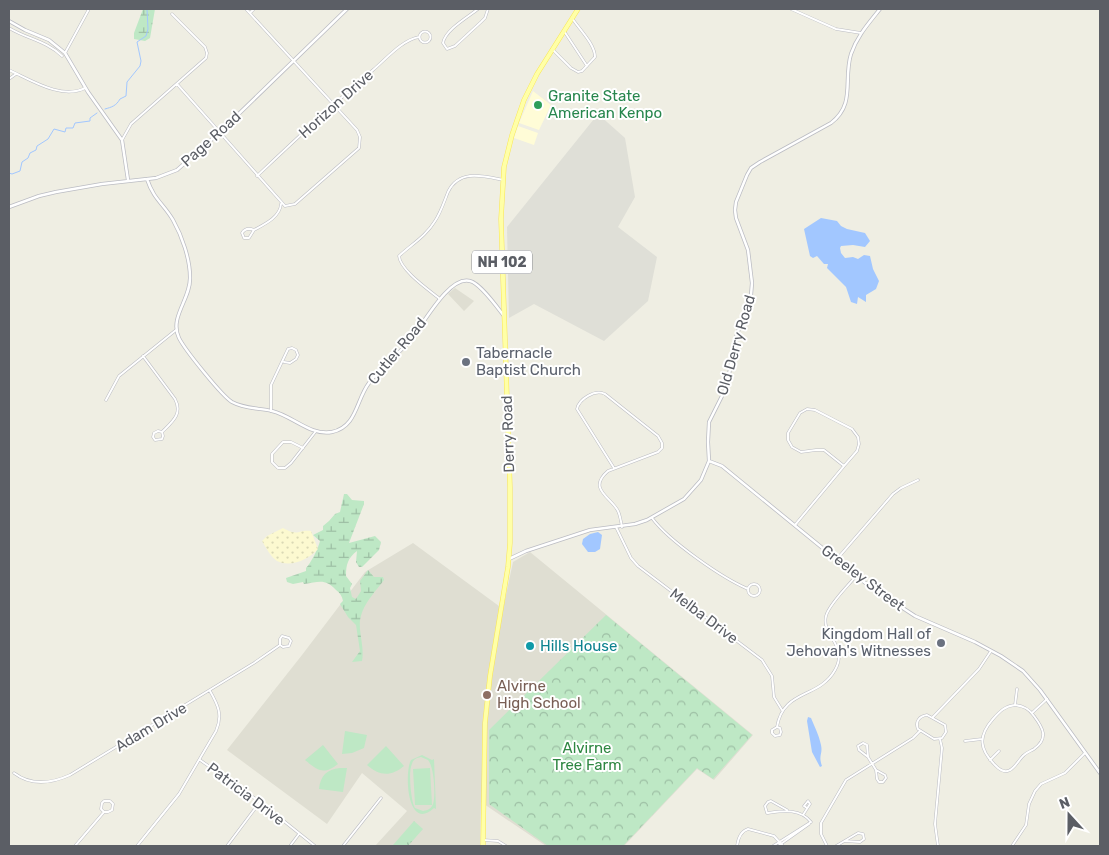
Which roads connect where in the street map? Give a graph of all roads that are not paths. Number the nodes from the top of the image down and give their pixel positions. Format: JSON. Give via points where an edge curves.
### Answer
{"nodes":[{"id":1,"x":89,"y":9,"type":"edge"},
{"id":2,"x":246,"y":9,"type":"edge"},
{"id":3,"x":254,"y":9,"type":"edge"},
{"id":4,"x":347,"y":9,"type":"edge"},
{"id":5,"x":478,"y":9,"type":"edge"},
{"id":6,"x":488,"y":9,"type":"edge"},
{"id":7,"x":578,"y":9,"type":"edge"},
{"id":8,"x":791,"y":9,"type":"edge"},
{"id":9,"x":880,"y":9,"type":"edge"},
{"id":10,"x":250,"y":13,"type":"junction"},
{"id":11,"x":172,"y":14,"type":"dead end"},
{"id":12,"x":572,"y":18,"type":"junction"},
{"id":13,"x":9,"y":21,"type":"edge"},
{"id":14,"x":9,"y":28,"type":"edge"},
{"id":15,"x":564,"y":31,"type":"junction"},
{"id":16,"x":861,"y":33,"type":"junction"},
{"id":17,"x":419,"y":37,"type":"junction"},
{"id":18,"x":45,"y":38,"type":"junction"},
{"id":19,"x":44,"y":42,"type":"junction"},
{"id":20,"x":552,"y":49,"type":"junction"},
{"id":21,"x":64,"y":55,"type":"junction"},
{"id":22,"x":295,"y":60,"type":"junction"},
{"id":23,"x":587,"y":66,"type":"junction"},
{"id":24,"x":9,"y":70,"type":"edge"},
{"id":25,"x":16,"y":74,"type":"junction"},
{"id":26,"x":9,"y":79,"type":"edge"},
{"id":27,"x":177,"y":84,"type":"junction"},
{"id":28,"x":85,"y":88,"type":"junction"},
{"id":29,"x":334,"y":104,"type":"junction"},
{"id":30,"x":219,"y":133,"type":"junction"},
{"id":31,"x":122,"y":140,"type":"junction"},
{"id":32,"x":257,"y":176,"type":"junction"},
{"id":33,"x":147,"y":179,"type":"junction"},
{"id":34,"x":128,"y":180,"type":"junction"},
{"id":35,"x":503,"y":180,"type":"junction"},
{"id":36,"x":281,"y":204,"type":"junction"},
{"id":37,"x":9,"y":207,"type":"edge"},
{"id":38,"x":254,"y":230,"type":"junction"},
{"id":39,"x":440,"y":299,"type":"junction"},
{"id":40,"x":494,"y":304,"type":"junction"},
{"id":41,"x":503,"y":304,"type":"junction"},
{"id":42,"x":504,"y":316,"type":"junction"},
{"id":43,"x":176,"y":330,"type":"junction"},
{"id":44,"x":143,"y":356,"type":"junction"},
{"id":45,"x":284,"y":362,"type":"junction"},
{"id":46,"x":106,"y":400,"type":"dead end"},
{"id":47,"x":271,"y":411,"type":"junction"},
{"id":48,"x":162,"y":432,"type":"dead end"},
{"id":49,"x":316,"y":432,"type":"junction"},
{"id":50,"x":303,"y":448,"type":"junction"},
{"id":51,"x":709,"y":460,"type":"junction"},
{"id":52,"x":844,"y":466,"type":"junction"},
{"id":53,"x":614,"y":468,"type":"junction"},
{"id":54,"x":918,"y":480,"type":"dead end"},
{"id":55,"x":652,"y":518,"type":"junction"},
{"id":56,"x":795,"y":525,"type":"junction"},
{"id":57,"x":622,"y":526,"type":"junction"},
{"id":58,"x":616,"y":527,"type":"junction"},
{"id":59,"x":509,"y":552,"type":"junction"},
{"id":60,"x":516,"y":556,"type":"junction"},
{"id":61,"x":509,"y":559,"type":"junction"},
{"id":62,"x":837,"y":559,"type":"junction"},
{"id":63,"x":856,"y":576,"type":"junction"},
{"id":64,"x":748,"y":589,"type":"junction"},
{"id":65,"x":280,"y":645,"type":"junction"},
{"id":66,"x":992,"y":651,"type":"junction"},
{"id":67,"x":1017,"y":689,"type":"dead end"},
{"id":68,"x":210,"y":691,"type":"junction"},
{"id":69,"x":1047,"y":699,"type":"junction"},
{"id":70,"x":1015,"y":705,"type":"junction"},
{"id":71,"x":782,"y":710,"type":"junction"},
{"id":72,"x":1032,"y":713,"type":"junction"},
{"id":73,"x":933,"y":717,"type":"junction"},
{"id":74,"x":777,"y":727,"type":"dead end"},
{"id":75,"x":920,"y":731,"type":"junction"},
{"id":76,"x":940,"y":739,"type":"junction"},
{"id":77,"x":982,"y":739,"type":"junction"},
{"id":78,"x":965,"y":740,"type":"dead end"},
{"id":79,"x":999,"y":751,"type":"dead end"},
{"id":80,"x":1085,"y":752,"type":"junction"},
{"id":81,"x":868,"y":757,"type":"junction"},
{"id":82,"x":200,"y":760,"type":"junction"},
{"id":83,"x":990,"y":760,"type":"junction"},
{"id":84,"x":872,"y":763,"type":"junction"},
{"id":85,"x":876,"y":770,"type":"junction"},
{"id":86,"x":14,"y":773,"type":"dead end"},
{"id":87,"x":1100,"y":773,"type":"edge"},
{"id":88,"x":381,"y":798,"type":"dead end"},
{"id":89,"x":260,"y":802,"type":"junction"},
{"id":90,"x":807,"y":808,"type":"dead end"},
{"id":91,"x":787,"y":810,"type":"junction"},
{"id":92,"x":104,"y":812,"type":"junction"},
{"id":93,"x":804,"y":815,"type":"junction"},
{"id":94,"x":300,"y":834,"type":"junction"},
{"id":95,"x":483,"y":840,"type":"junction"},
{"id":96,"x":845,"y":841,"type":"junction"},
{"id":97,"x":781,"y":844,"type":"edge"},
{"id":98,"x":76,"y":846,"type":"edge"},
{"id":99,"x":136,"y":846,"type":"edge"},
{"id":100,"x":227,"y":846,"type":"edge"},
{"id":101,"x":290,"y":846,"type":"edge"},
{"id":102,"x":315,"y":846,"type":"edge"},
{"id":103,"x":343,"y":846,"type":"edge"},
{"id":104,"x":483,"y":846,"type":"edge"},
{"id":105,"x":506,"y":846,"type":"edge"},
{"id":106,"x":737,"y":846,"type":"edge"},
{"id":107,"x":774,"y":846,"type":"edge"},
{"id":108,"x":778,"y":846,"type":"edge"},
{"id":109,"x":827,"y":846,"type":"edge"},
{"id":110,"x":836,"y":846,"type":"edge"},
{"id":111,"x":938,"y":846,"type":"edge"},
{"id":112,"x":1012,"y":846,"type":"edge"}],
"edges":[{"from":1,"to":21,"type":"street"},
{"from":2,"to":10,"type":"street"},
{"from":3,"to":10,"type":"street"},
{"from":4,"to":22,"type":"street","name":"Page Road"},
{"from":5,"to":6,"type":"street","via":[[443,39],[442,43],[448,49],[485,18]]},
{"from":7,"to":12,"type":"main road","name":"Derry Road","number":"NH 102"},
{"from":8,"to":16,"type":"street","via":[[836,29]]},
{"from":9,"to":16,"type":"street","name":"Old Derry Road"},
{"from":10,"to":22,"type":"street"},
{"from":11,"to":27,"type":"street","via":[[207,53],[204,60]]},
{"from":12,"to":15,"type":"main road","name":"Derry Road","number":"NH 102"},
{"from":12,"to":23,"type":"street","via":[[595,53]]},
{"from":13,"to":18,"type":"street"},
{"from":14,"to":19,"type":"street","via":[[24,37]]},
{"from":15,"to":20,"type":"main road","name":"Derry Road","number":"NH 102"},
{"from":15,"to":23,"type":"street"},
{"from":16,"to":51,"type":"street","name":"Old Derry Road","via":[[848,65],[847,98],[841,114],[831,123],[756,165],[747,175],[736,202],[736,218],[748,250],[752,287],[735,340],[727,386],[709,422]]},
{"from":17,"to":17,"type":"street","name":"Horizon Drive","via":[[426,42],[430,35],[424,31]]},
{"from":17,"to":29,"type":"street","name":"Horizon Drive","via":[[405,43]]},
{"from":18,"to":19,"type":"street"},
{"from":18,"to":21,"type":"street","via":[[58,46]]},
{"from":19,"to":21,"type":"street"},
{"from":20,"to":23,"type":"street","via":[[578,72]]},
{"from":20,"to":35,"type":"main road","name":"Derry Road","number":"NH 102","via":[[521,109],[508,148]]},
{"from":21,"to":28,"type":"street"},
{"from":22,"to":29,"type":"street"},
{"from":22,"to":30,"type":"street","name":"Page Road"},
{"from":24,"to":25,"type":"street"},
{"from":25,"to":26,"type":"street"},
{"from":25,"to":28,"type":"street","via":[[68,92]]},
{"from":27,"to":30,"type":"street"},
{"from":27,"to":31,"type":"street","via":[[131,124]]},
{"from":28,"to":31,"type":"street"},
{"from":29,"to":32,"type":"street","name":"Horizon Drive"},
{"from":29,"to":36,"type":"street","via":[[357,130],[359,148],[295,204]]},
{"from":30,"to":32,"type":"street"},
{"from":30,"to":33,"type":"street","name":"Page Road","via":[[177,170]]},
{"from":31,"to":34,"type":"street"},
{"from":32,"to":36,"type":"street"},
{"from":33,"to":34,"type":"street","name":"Page Road"},
{"from":33,"to":43,"type":"street","via":[[156,199],[178,229],[190,271]]},
{"from":34,"to":37,"type":"street","name":"Page Road","via":[[56,192]]},
{"from":35,"to":39,"type":"street","via":[[471,175],[458,180],[432,226],[399,258],[407,270]]},
{"from":35,"to":41,"type":"main road","name":"Derry Road","number":"NH 102"},
{"from":36,"to":38,"type":"street","via":[[276,216]]},
{"from":38,"to":38,"type":"street","via":[[243,230],[244,238],[250,238]]},
{"from":39,"to":40,"type":"street","name":"Cutler Road","via":[[456,284],[467,280],[475,283]]},
{"from":39,"to":49,"type":"street","name":"Cutler Road","via":[[410,341],[370,382],[349,423],[333,432]]},
{"from":40,"to":41,"type":"street"},
{"from":40,"to":42,"type":"street","name":"Cutler Road"},
{"from":41,"to":42,"type":"main road","name":"Derry Road","number":"NH 102"},
{"from":42,"to":59,"type":"main road","name":"Derry Road","number":"NH 102"},
{"from":43,"to":44,"type":"street"},
{"from":43,"to":47,"type":"street","via":[[185,348],[229,400]]},
{"from":44,"to":46,"type":"street","via":[[118,376]]},
{"from":44,"to":48,"type":"street","via":[[179,406],[177,416]]},
{"from":45,"to":45,"type":"street","via":[[288,349],[296,350],[296,359]]},
{"from":45,"to":47,"type":"street","via":[[271,385]]},
{"from":47,"to":49,"type":"street"},
{"from":49,"to":50,"type":"street"},
{"from":50,"to":50,"type":"street","via":[[289,441],[283,442],[272,454],[272,462],[278,468],[285,468]]},
{"from":51,"to":55,"type":"street","name":"Old Derry Road","via":[[704,475],[692,492]]},
{"from":51,"to":56,"type":"street","name":"Greeley Street","via":[[722,466]]},
{"from":52,"to":52,"type":"street","via":[[859,447],[856,433],[815,410],[807,409],[800,413],[788,432],[792,447],[801,452],[824,450]]},
{"from":52,"to":56,"type":"street"},
{"from":53,"to":53,"type":"street","via":[[656,454],[662,443],[658,436],[598,391],[580,402],[577,409]]},
{"from":53,"to":57,"type":"street","via":[[604,475],[600,488],[618,510]]},
{"from":54,"to":62,"type":"street","via":[[893,494]]},
{"from":55,"to":57,"type":"street","name":"Old Derry Road"},
{"from":55,"to":64,"type":"street","via":[[687,550],[729,580]]},
{"from":56,"to":62,"type":"street","name":"Greeley Street"},
{"from":57,"to":58,"type":"street","name":"Old Derry Road"},
{"from":58,"to":60,"type":"street","name":"Old Derry Road","via":[[590,530]]},
{"from":58,"to":71,"type":"street","name":"Melba Drive","via":[[638,566],[762,660],[772,676],[774,697]]},
{"from":59,"to":60,"type":"street"},
{"from":59,"to":61,"type":"main road","name":"Derry Road","number":"NH 102"},
{"from":60,"to":61,"type":"street","name":"Old Derry Road"},
{"from":61,"to":95,"type":"main road","name":"Derry Road","number":"NH 102","via":[[485,722]]},
{"from":62,"to":63,"type":"street","name":"Greeley Street"},
{"from":63,"to":66,"type":"street","name":"Greeley Street","via":[[915,616]]},
{"from":63,"to":71,"type":"street","via":[[826,617],[826,628],[838,651],[834,671],[818,688],[794,699]]},
{"from":64,"to":64,"type":"street","via":[[751,596],[759,592],[755,585]]},
{"from":65,"to":65,"type":"street","via":[[287,647],[290,639],[282,636]]},
{"from":65,"to":68,"type":"street","name":"Adam Drive"},
{"from":66,"to":69,"type":"street","name":"Greeley Street","via":[[1022,671]]},
{"from":66,"to":73,"type":"street"},
{"from":67,"to":70,"type":"street"},
{"from":68,"to":82,"type":"street","via":[[218,706],[220,721]]},
{"from":68,"to":86,"type":"street","name":"Adam Drive","via":[[70,776],[34,782],[23,780]]},
{"from":69,"to":72,"type":"street"},
{"from":69,"to":80,"type":"street","name":"Greeley Street"},
{"from":70,"to":72,"type":"street"},
{"from":70,"to":77,"type":"street","via":[[1002,710],[986,728]]},
{"from":71,"to":74,"type":"street"},
{"from":72,"to":83,"type":"street","via":[[1043,731],[1035,748],[1024,754],[1010,770],[1001,770]]},
{"from":73,"to":75,"type":"street","via":[[919,718],[917,726]]},
{"from":73,"to":76,"type":"street","via":[[946,727],[946,734]]},
{"from":75,"to":76,"type":"street","via":[[933,739]]},
{"from":75,"to":84,"type":"street"},
{"from":76,"to":111,"type":"street","via":[[942,748],[935,824]]},
{"from":77,"to":78,"type":"street"},
{"from":77,"to":83,"type":"street"},
{"from":79,"to":83,"type":"street"},
{"from":80,"to":87,"type":"street","name":"Greeley Street"},
{"from":80,"to":112,"type":"street","via":[[1065,773],[1041,784],[1035,791],[1030,800],[1026,825]]},
{"from":81,"to":81,"type":"street","via":[[867,745],[860,743],[859,750]]},
{"from":81,"to":84,"type":"street"},
{"from":82,"to":89,"type":"street","name":"Patricia Drive"},
{"from":82,"to":99,"type":"street","via":[[174,802]]},
{"from":84,"to":85,"type":"street"},
{"from":84,"to":109,"type":"street","via":[[846,780],[824,816],[820,831]]},
{"from":85,"to":85,"type":"street","via":[[886,775],[883,782],[877,780]]},
{"from":88,"to":103,"type":"street"},
{"from":89,"to":94,"type":"street","name":"Patricia Drive"},
{"from":89,"to":100,"type":"street"},
{"from":90,"to":93,"type":"street"},
{"from":91,"to":91,"type":"street","via":[[768,813],[765,806],[771,801]]},
{"from":91,"to":93,"type":"street"},
{"from":92,"to":92,"type":"street","via":[[112,810],[110,801],[102,803]]},
{"from":92,"to":98,"type":"street"},
{"from":93,"to":97,"type":"street","via":[[811,822]]},
{"from":94,"to":101,"type":"street"},
{"from":94,"to":102,"type":"street","name":"Patricia Drive"},
{"from":95,"to":104,"type":"main road","name":"Derry Road","number":"NH 102"},
{"from":95,"to":105,"type":"street","via":[[498,841]]},
{"from":96,"to":96,"type":"street","via":[[858,833],[864,836],[860,842]]},
{"from":96,"to":110,"type":"street"},
{"from":97,"to":106,"type":"street","via":[[774,836],[748,829],[739,838]]},
{"from":97,"to":107,"type":"street"},
{"from":97,"to":108,"type":"street"}]}
